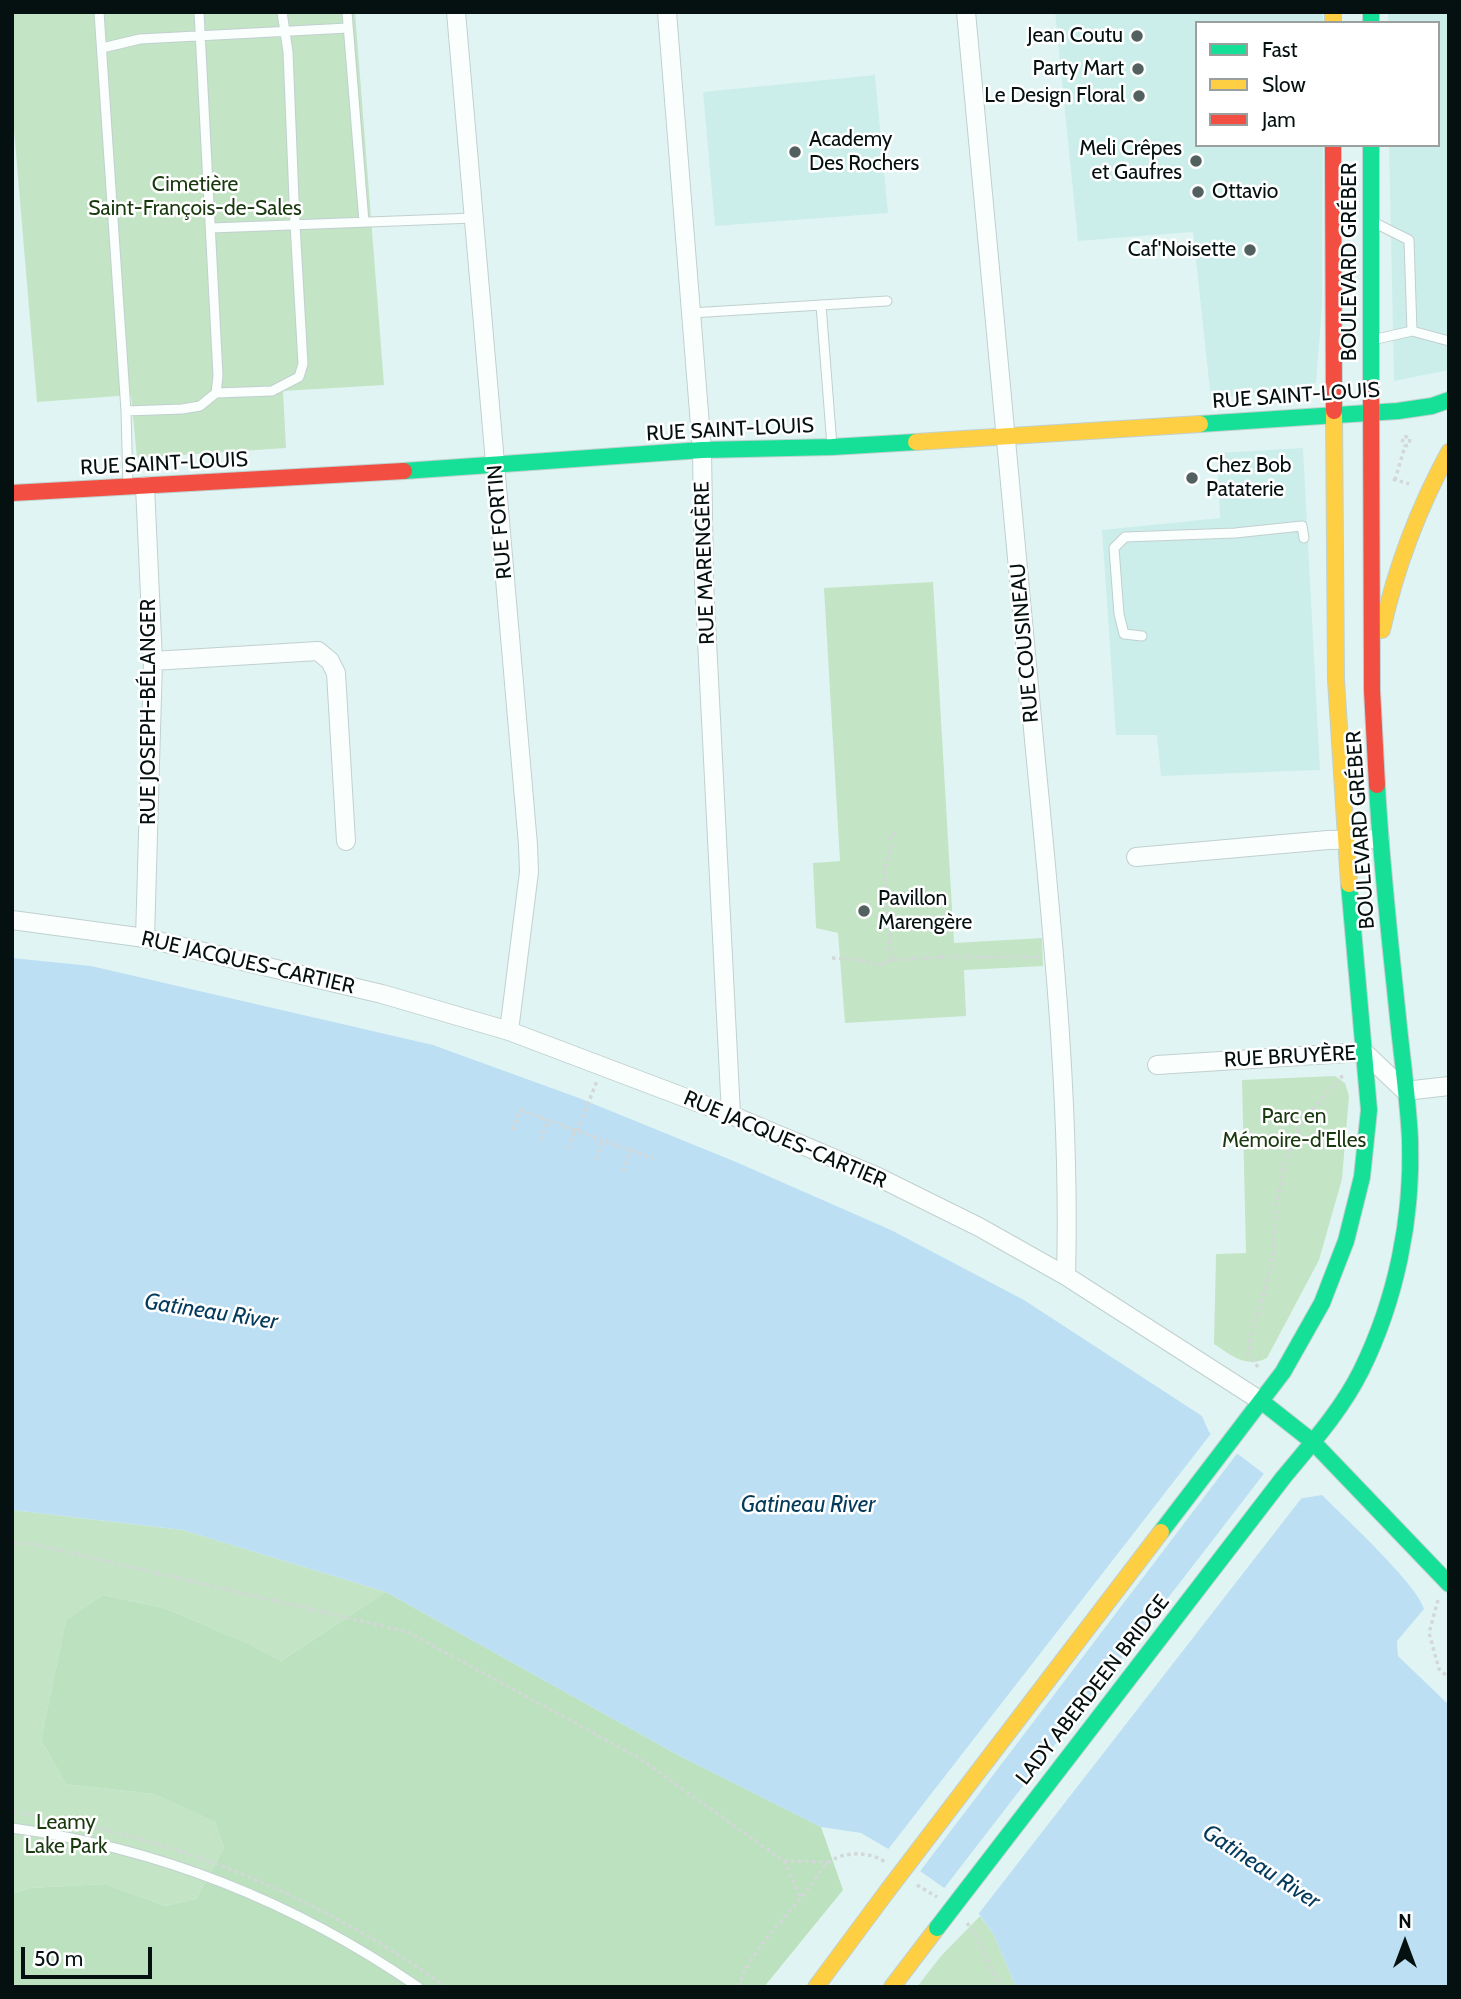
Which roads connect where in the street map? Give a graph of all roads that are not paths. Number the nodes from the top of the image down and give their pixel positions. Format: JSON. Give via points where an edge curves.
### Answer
{"nodes":[{"id":1,"x":100,"y":12,"type":"edge"},
{"id":2,"x":200,"y":12,"type":"edge"},
{"id":3,"x":282,"y":12,"type":"edge"},
{"id":4,"x":347,"y":12,"type":"edge"},
{"id":5,"x":456,"y":12,"type":"edge"},
{"id":6,"x":667,"y":12,"type":"edge"},
{"id":7,"x":965,"y":12,"type":"edge"},
{"id":8,"x":348,"y":28,"type":"junction"},
{"id":9,"x":284,"y":32,"type":"junction"},
{"id":10,"x":201,"y":36,"type":"junction"},
{"id":11,"x":102,"y":48,"type":"junction"},
{"id":12,"x":1333,"y":147,"type":"edge"},
{"id":13,"x":1371,"y":147,"type":"edge"},
{"id":14,"x":474,"y":218,"type":"junction"},
{"id":15,"x":1371,"y":221,"type":"junction"},
{"id":16,"x":364,"y":222,"type":"junction"},
{"id":17,"x":295,"y":224,"type":"junction"},
{"id":18,"x":211,"y":228,"type":"junction"},
{"id":19,"x":887,"y":301,"type":"dead end"},
{"id":20,"x":821,"y":305,"type":"junction"},
{"id":21,"x":691,"y":313,"type":"junction"},
{"id":22,"x":1412,"y":331,"type":"junction"},
{"id":23,"x":1371,"y":340,"type":"junction"},
{"id":24,"x":1449,"y":341,"type":"edge"},
{"id":25,"x":216,"y":393,"type":"junction"},
{"id":26,"x":1449,"y":400,"type":"edge"},
{"id":27,"x":126,"y":411,"type":"junction"},
{"id":28,"x":1371,"y":412,"type":"junction"},
{"id":29,"x":1334,"y":415,"type":"junction"},
{"id":30,"x":1004,"y":435,"type":"junction"},
{"id":31,"x":832,"y":447,"type":"junction"},
{"id":32,"x":702,"y":450,"type":"junction"},
{"id":33,"x":1449,"y":452,"type":"edge"},
{"id":34,"x":495,"y":466,"type":"junction"},
{"id":35,"x":137,"y":487,"type":"junction"},
{"id":36,"x":12,"y":493,"type":"edge"},
{"id":37,"x":1304,"y":538,"type":"dead end"},
{"id":38,"x":1142,"y":636,"type":"dead end"},
{"id":39,"x":153,"y":661,"type":"junction"},
{"id":40,"x":1372,"y":690,"type":"junction"},
{"id":41,"x":1345,"y":839,"type":"junction"},
{"id":42,"x":1380,"y":839,"type":"junction"},
{"id":43,"x":346,"y":841,"type":"dead end"},
{"id":44,"x":1136,"y":857,"type":"dead end"},
{"id":45,"x":12,"y":920,"type":"edge"},
{"id":46,"x":145,"y":938,"type":"junction"},
{"id":47,"x":509,"y":1031,"type":"junction"},
{"id":48,"x":1364,"y":1052,"type":"junction"},
{"id":49,"x":1157,"y":1065,"type":"dead end"},
{"id":50,"x":1449,"y":1086,"type":"edge"},
{"id":51,"x":1405,"y":1091,"type":"junction"},
{"id":52,"x":731,"y":1115,"type":"junction"},
{"id":53,"x":1066,"y":1276,"type":"junction"},
{"id":54,"x":1261,"y":1401,"type":"junction"},
{"id":55,"x":1232,"y":1439,"type":"joint"},
{"id":56,"x":1312,"y":1442,"type":"junction"},
{"id":57,"x":1283,"y":1478,"type":"joint"},
{"id":58,"x":1449,"y":1584,"type":"edge"},
{"id":59,"x":12,"y":1828,"type":"edge"},
{"id":60,"x":418,"y":1987,"type":"edge"},
{"id":61,"x":816,"y":1987,"type":"edge"},
{"id":62,"x":892,"y":1987,"type":"edge"}],
"edges":[{"from":1,"to":11,"type":"lane"},
{"from":2,"to":10,"type":"lane"},
{"from":3,"to":9,"type":"lane"},
{"from":4,"to":8,"type":"lane"},
{"from":5,"to":14,"type":"street","name":"RUE FORTIN"},
{"from":6,"to":21,"type":"street","name":"RUE MARENGÈRE"},
{"from":7,"to":30,"type":"street","name":"RUE COUSINEAU"},
{"from":8,"to":9,"type":"lane"},
{"from":8,"to":16,"type":"lane"},
{"from":9,"to":10,"type":"lane"},
{"from":9,"to":17,"type":"lane"},
{"from":10,"to":11,"type":"lane","via":[[140,39]]},
{"from":10,"to":18,"type":"lane"},
{"from":11,"to":27,"type":"lane"},
{"from":12,"to":29,"type":"main road","name":"BOULEVARD GRÉBER"},
{"from":13,"to":15,"type":"main road","name":"BOULEVARD GRÉBER"},
{"from":14,"to":16,"type":"lane"},
{"from":14,"to":34,"type":"street","name":"RUE FORTIN"},
{"from":15,"to":22,"type":"lane","via":[[1409,240]]},
{"from":15,"to":23,"type":"main road","name":"BOULEVARD GRÉBER"},
{"from":16,"to":17,"type":"lane"},
{"from":17,"to":18,"type":"lane"},
{"from":17,"to":25,"type":"lane","via":[[303,364],[299,377],[272,391]]},
{"from":18,"to":25,"type":"lane"},
{"from":19,"to":20,"type":"lane"},
{"from":20,"to":21,"type":"lane"},
{"from":20,"to":31,"type":"lane"},
{"from":21,"to":32,"type":"street","name":"RUE MARENGÈRE"},
{"from":22,"to":23,"type":"lane"},
{"from":22,"to":24,"type":"lane"},
{"from":23,"to":28,"type":"main road","name":"BOULEVARD GRÉBER"},
{"from":25,"to":27,"type":"lane","via":[[200,406]]},
{"from":26,"to":28,"type":"main road","name":"RUE SAINT-LOUIS","via":[[1415,409]]},
{"from":27,"to":35,"type":"lane"},
{"from":28,"to":29,"type":"main road","name":"RUE SAINT-LOUIS"},
{"from":28,"to":40,"type":"main road","name":"BOULEVARD GRÉBER"},
{"from":29,"to":30,"type":"main road","name":"RUE SAINT-LOUIS"},
{"from":29,"to":41,"type":"main road","name":"BOULEVARD GRÉBER","via":[[1336,680]]},
{"from":30,"to":31,"type":"main road","name":"RUE SAINT-LOUIS"},
{"from":30,"to":53,"type":"street","name":"RUE COUSINEAU","via":[[1053,957],[1066,1149]]},
{"from":31,"to":32,"type":"main road","name":"RUE SAINT-LOUIS"},
{"from":32,"to":34,"type":"main road","name":"RUE SAINT-LOUIS"},
{"from":32,"to":52,"type":"street","name":"RUE MARENGÈRE","via":[[704,581]]},
{"from":33,"to":40,"type":"main road","via":[[1404,548],[1387,606]]},
{"from":34,"to":35,"type":"main road","name":"RUE SAINT-LOUIS"},
{"from":34,"to":47,"type":"street","name":"RUE FORTIN","via":[[529,858]]},
{"from":35,"to":36,"type":"main road","name":"RUE SAINT-LOUIS"},
{"from":35,"to":39,"type":"street","name":"RUE JOSEPH-BÉLANGER"},
{"from":37,"to":38,"type":"lane","via":[[1302,526],[1125,537],[1114,548],[1119,614],[1124,634]]},
{"from":39,"to":43,"type":"street","via":[[317,651],[330,660],[336,673]]},
{"from":39,"to":46,"type":"street","name":"RUE JOSEPH-BÉLANGER"},
{"from":40,"to":42,"type":"main road","name":"BOULEVARD GRÉBER"},
{"from":41,"to":42,"type":"street"},
{"from":41,"to":44,"type":"street"},
{"from":41,"to":48,"type":"main road","name":"BOULEVARD GRÉBER"},
{"from":42,"to":51,"type":"main road","name":"BOULEVARD GRÉBER"},
{"from":45,"to":46,"type":"street","name":"RUE JACQUES-CARTIER"},
{"from":46,"to":47,"type":"street","name":"RUE JACQUES-CARTIER","via":[[382,994]]},
{"from":47,"to":52,"type":"street","name":"RUE JACQUES-CARTIER"},
{"from":48,"to":49,"type":"street","name":"RUE BRUYÈRE"},
{"from":48,"to":51,"type":"street","name":"RUE BRUYÈRE"},
{"from":48,"to":54,"type":"main road","name":"BOULEVARD GRÉBER","via":[[1368,1134],[1355,1213],[1335,1276],[1309,1329]]},
{"from":50,"to":51,"type":"street"},
{"from":51,"to":56,"type":"main road","name":"BOULEVARD GRÉBER","via":[[1410,1169],[1393,1281],[1361,1370]]},
{"from":52,"to":53,"type":"street","name":"RUE JACQUES-CARTIER","via":[[918,1196]]},
{"from":53,"to":54,"type":"street","name":"RUE JACQUES-CARTIER"},
{"from":54,"to":55,"type":"main road","name":"BOULEVARD GRÉBER"},
{"from":54,"to":56,"type":"main road","name":"RUE JACQUES-CARTIER"},
{"from":55,"to":61,"type":"main road","name":"LADY ABERDEEN BRIDGE","bridge":true},
{"from":56,"to":57,"type":"main road","name":"BOULEVARD GRÉBER"},
{"from":56,"to":58,"type":"main road","name":"RUE JACQUES-CARTIER"},
{"from":57,"to":62,"type":"main road","name":"LADY ABERDEEN BRIDGE","bridge":true},
{"from":59,"to":60,"type":"lane","via":[[119,1849],[212,1877],[314,1924]]}]}
